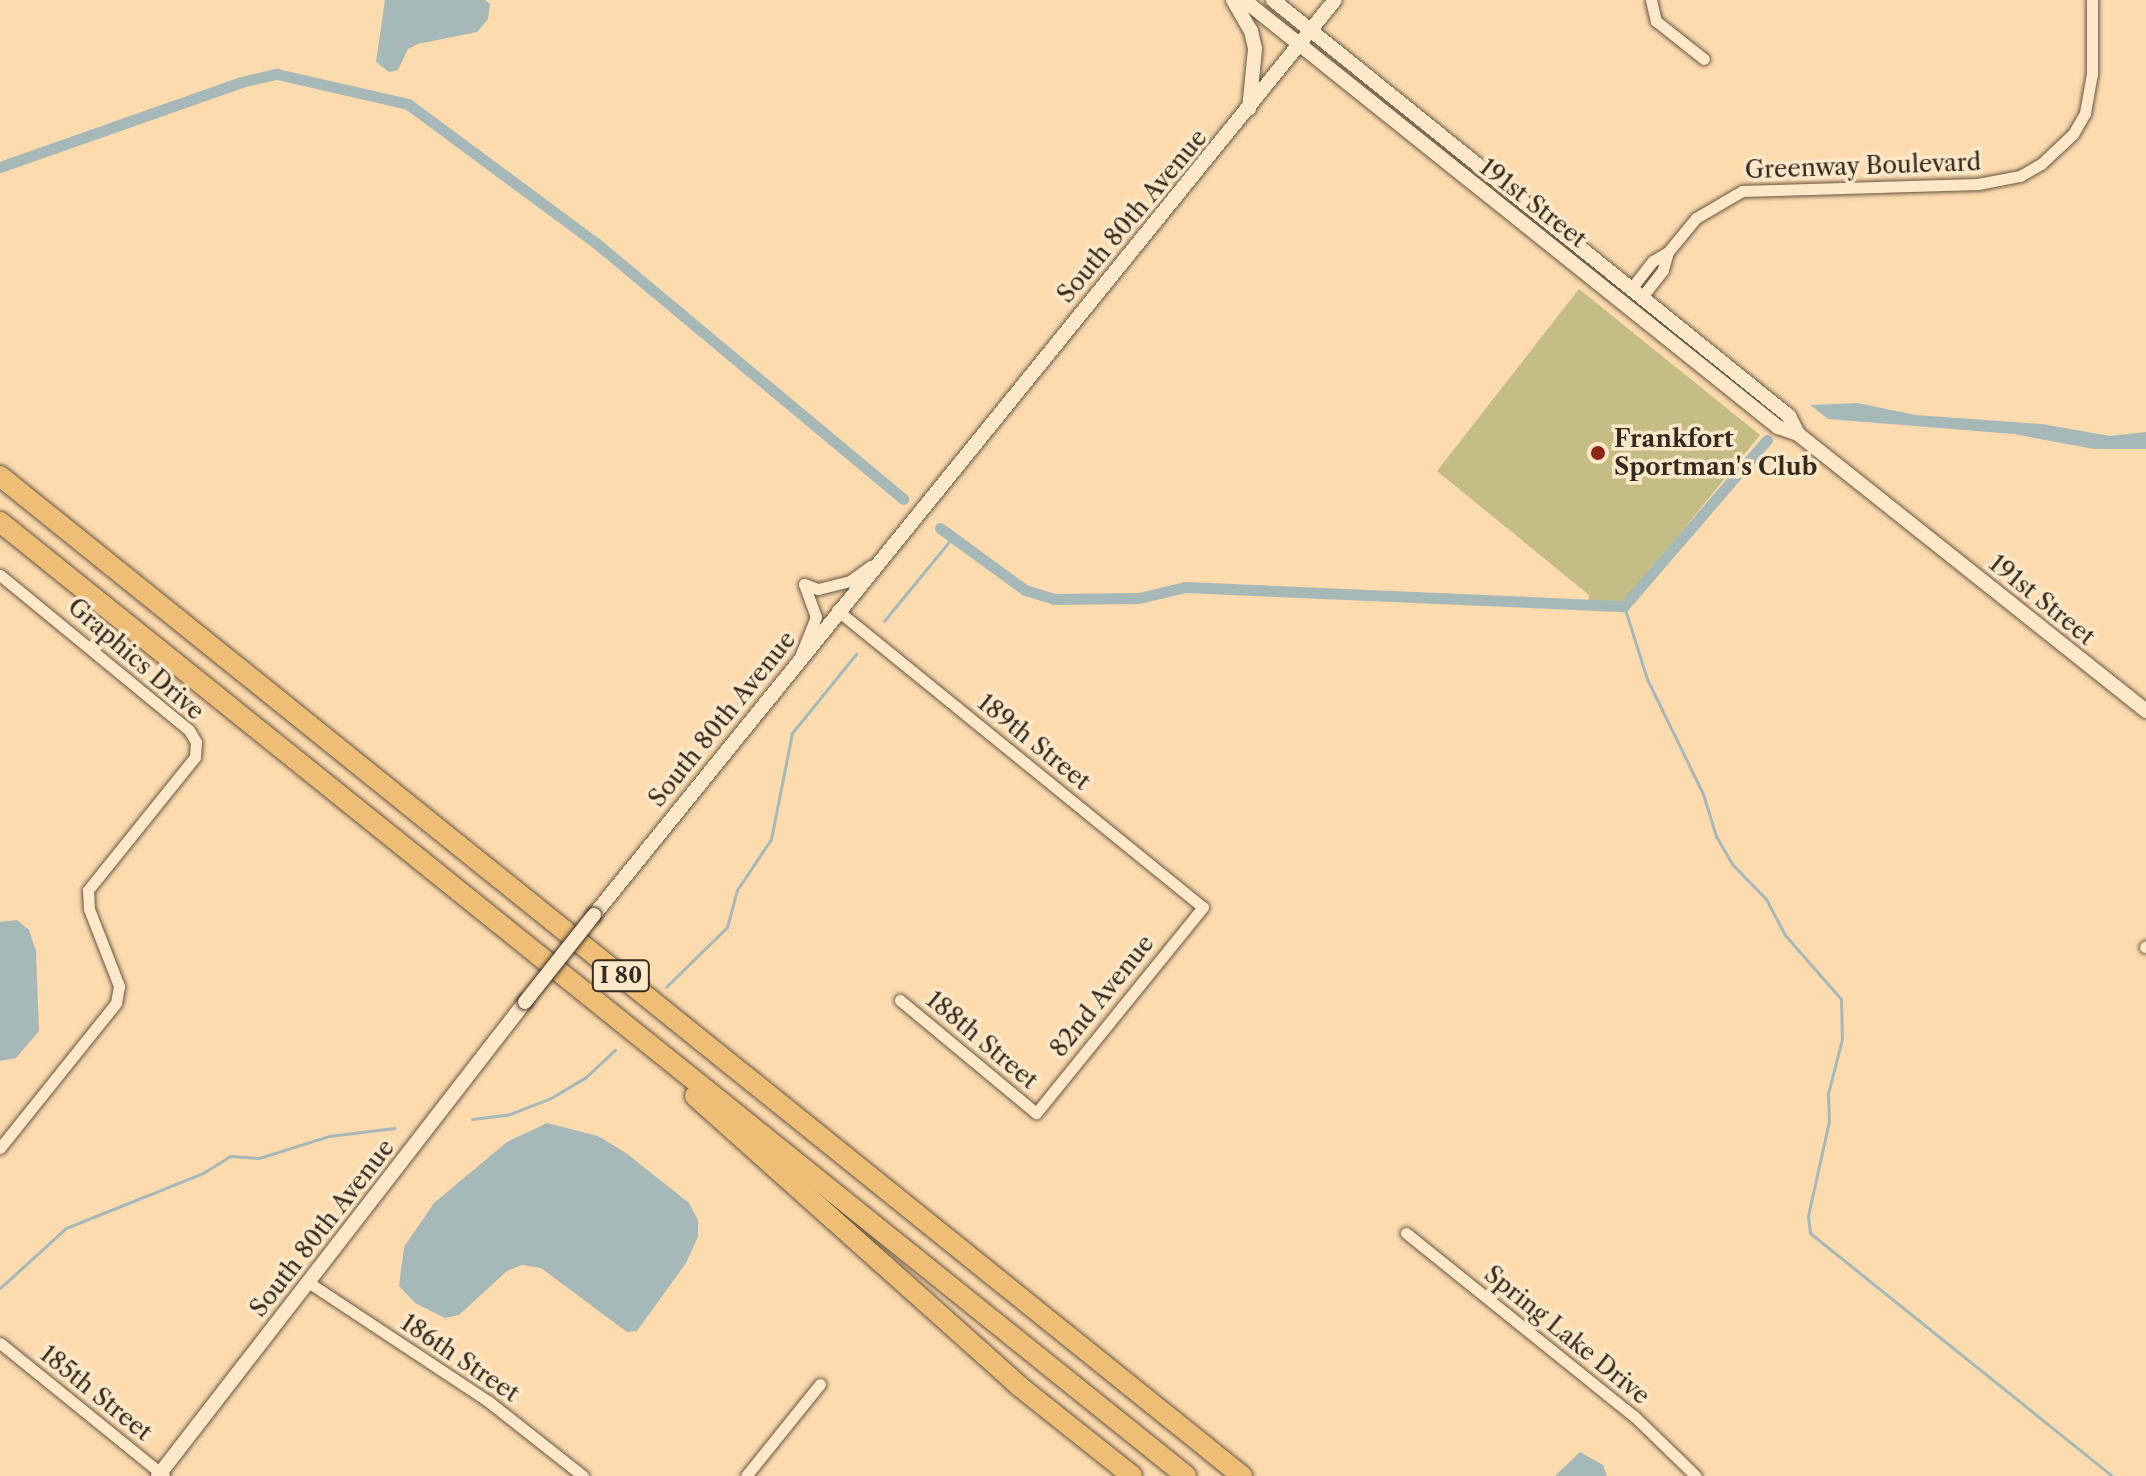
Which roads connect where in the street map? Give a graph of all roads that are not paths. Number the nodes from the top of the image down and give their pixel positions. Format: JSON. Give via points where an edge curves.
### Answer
{"nodes":[{"id":1,"x":1233,"y":0,"type":"edge"},
{"id":2,"x":1244,"y":0,"type":"edge"},
{"id":3,"x":1273,"y":0,"type":"edge"},
{"id":4,"x":1335,"y":0,"type":"edge"},
{"id":5,"x":1651,"y":0,"type":"edge"},
{"id":6,"x":2092,"y":0,"type":"edge"},
{"id":7,"x":1312,"y":31,"type":"junction"},
{"id":8,"x":1300,"y":46,"type":"junction"},
{"id":9,"x":1704,"y":59,"type":"dead end"},
{"id":10,"x":1249,"y":109,"type":"junction"},
{"id":11,"x":1636,"y":294,"type":"junction"},
{"id":12,"x":1798,"y":434,"type":"junction"},
{"id":13,"x":0,"y":476,"type":"edge"},
{"id":14,"x":0,"y":522,"type":"edge"},
{"id":15,"x":871,"y":566,"type":"junction"},
{"id":16,"x":0,"y":575,"type":"edge"},
{"id":17,"x":837,"y":610,"type":"junction"},
{"id":18,"x":801,"y":655,"type":"junction"},
{"id":19,"x":2146,"y":711,"type":"edge"},
{"id":20,"x":1203,"y":907,"type":"joint"},
{"id":21,"x":596,"y":998,"type":"junction"},
{"id":22,"x":900,"y":1000,"type":"dead end"},
{"id":23,"x":1036,"y":1113,"type":"joint"},
{"id":24,"x":0,"y":1148,"type":"edge"},
{"id":25,"x":1406,"y":1233,"type":"dead end"},
{"id":26,"x":308,"y":1282,"type":"junction"},
{"id":27,"x":0,"y":1343,"type":"edge"},
{"id":28,"x":820,"y":1384,"type":"dead end"},
{"id":29,"x":161,"y":1475,"type":"edge"},
{"id":30,"x":583,"y":1476,"type":"edge"},
{"id":31,"x":746,"y":1476,"type":"edge"},
{"id":32,"x":1132,"y":1476,"type":"edge"},
{"id":33,"x":1186,"y":1476,"type":"edge"},
{"id":34,"x":1242,"y":1476,"type":"edge"},
{"id":35,"x":1696,"y":1476,"type":"edge"}],
"edges":[{"from":1,"to":10,"type":"main road","via":[[1255,49]]},
{"from":2,"to":8,"type":"main road","name":"191st Street"},
{"from":3,"to":7,"type":"main road","name":"191st Street"},
{"from":4,"to":7,"type":"main road","name":"South 80th Avenue"},
{"from":5,"to":9,"type":"street","via":[[1656,21]]},
{"from":6,"to":11,"type":"street","name":"Greenway Boulevard","via":[[2092,74],[2085,113],[2064,144],[2041,164],[2020,176],[1978,184],[1742,191],[1711,205],[1668,252],[1663,270]]},
{"from":7,"to":8,"type":"main road","name":"South 80th Avenue"},
{"from":7,"to":11,"type":"main road","name":"191st Street"},
{"from":8,"to":10,"type":"main road","name":"South 80th Avenue"},
{"from":8,"to":12,"type":"main road","name":"191st Street","via":[[1778,427]]},
{"from":10,"to":15,"type":"main road","name":"South 80th Avenue"},
{"from":11,"to":12,"type":"main road","name":"191st Street","via":[[1789,416]]},
{"from":12,"to":19,"type":"main road","name":"191st Street"},
{"from":13,"to":34,"type":"highway","number":"I 80"},
{"from":14,"to":21,"type":"highway","number":"I 80"},
{"from":15,"to":17,"type":"main road","name":"South 80th Avenue"},
{"from":15,"to":18,"type":"street","via":[[850,581],[818,589],[804,584],[816,617]]},
{"from":16,"to":24,"type":"street","name":"Graphics Drive","via":[[178,721],[196,742],[195,757],[88,890],[89,909],[119,986],[116,1003]]},
{"from":17,"to":18,"type":"main road","name":"South 80th Avenue"},
{"from":17,"to":20,"type":"street","name":"189th Street"},
{"from":18,"to":26,"type":"main road","name":"South 80th Avenue","bridge":true},
{"from":20,"to":23,"type":"street","name":"82nd Avenue"},
{"from":21,"to":32,"type":"highway","via":[[667,1072],[1019,1386]]},
{"from":21,"to":33,"type":"highway","number":"I 80"},
{"from":22,"to":23,"type":"street","name":"188th Street"},
{"from":25,"to":35,"type":"street","name":"Spring Lake Drive","via":[[1634,1416]]},
{"from":26,"to":29,"type":"main road","name":"South 80th Avenue"},
{"from":26,"to":30,"type":"street","name":"186th Street","via":[[488,1401]]},
{"from":27,"to":29,"type":"street","name":"185th Street"},
{"from":28,"to":31,"type":"street"}]}
